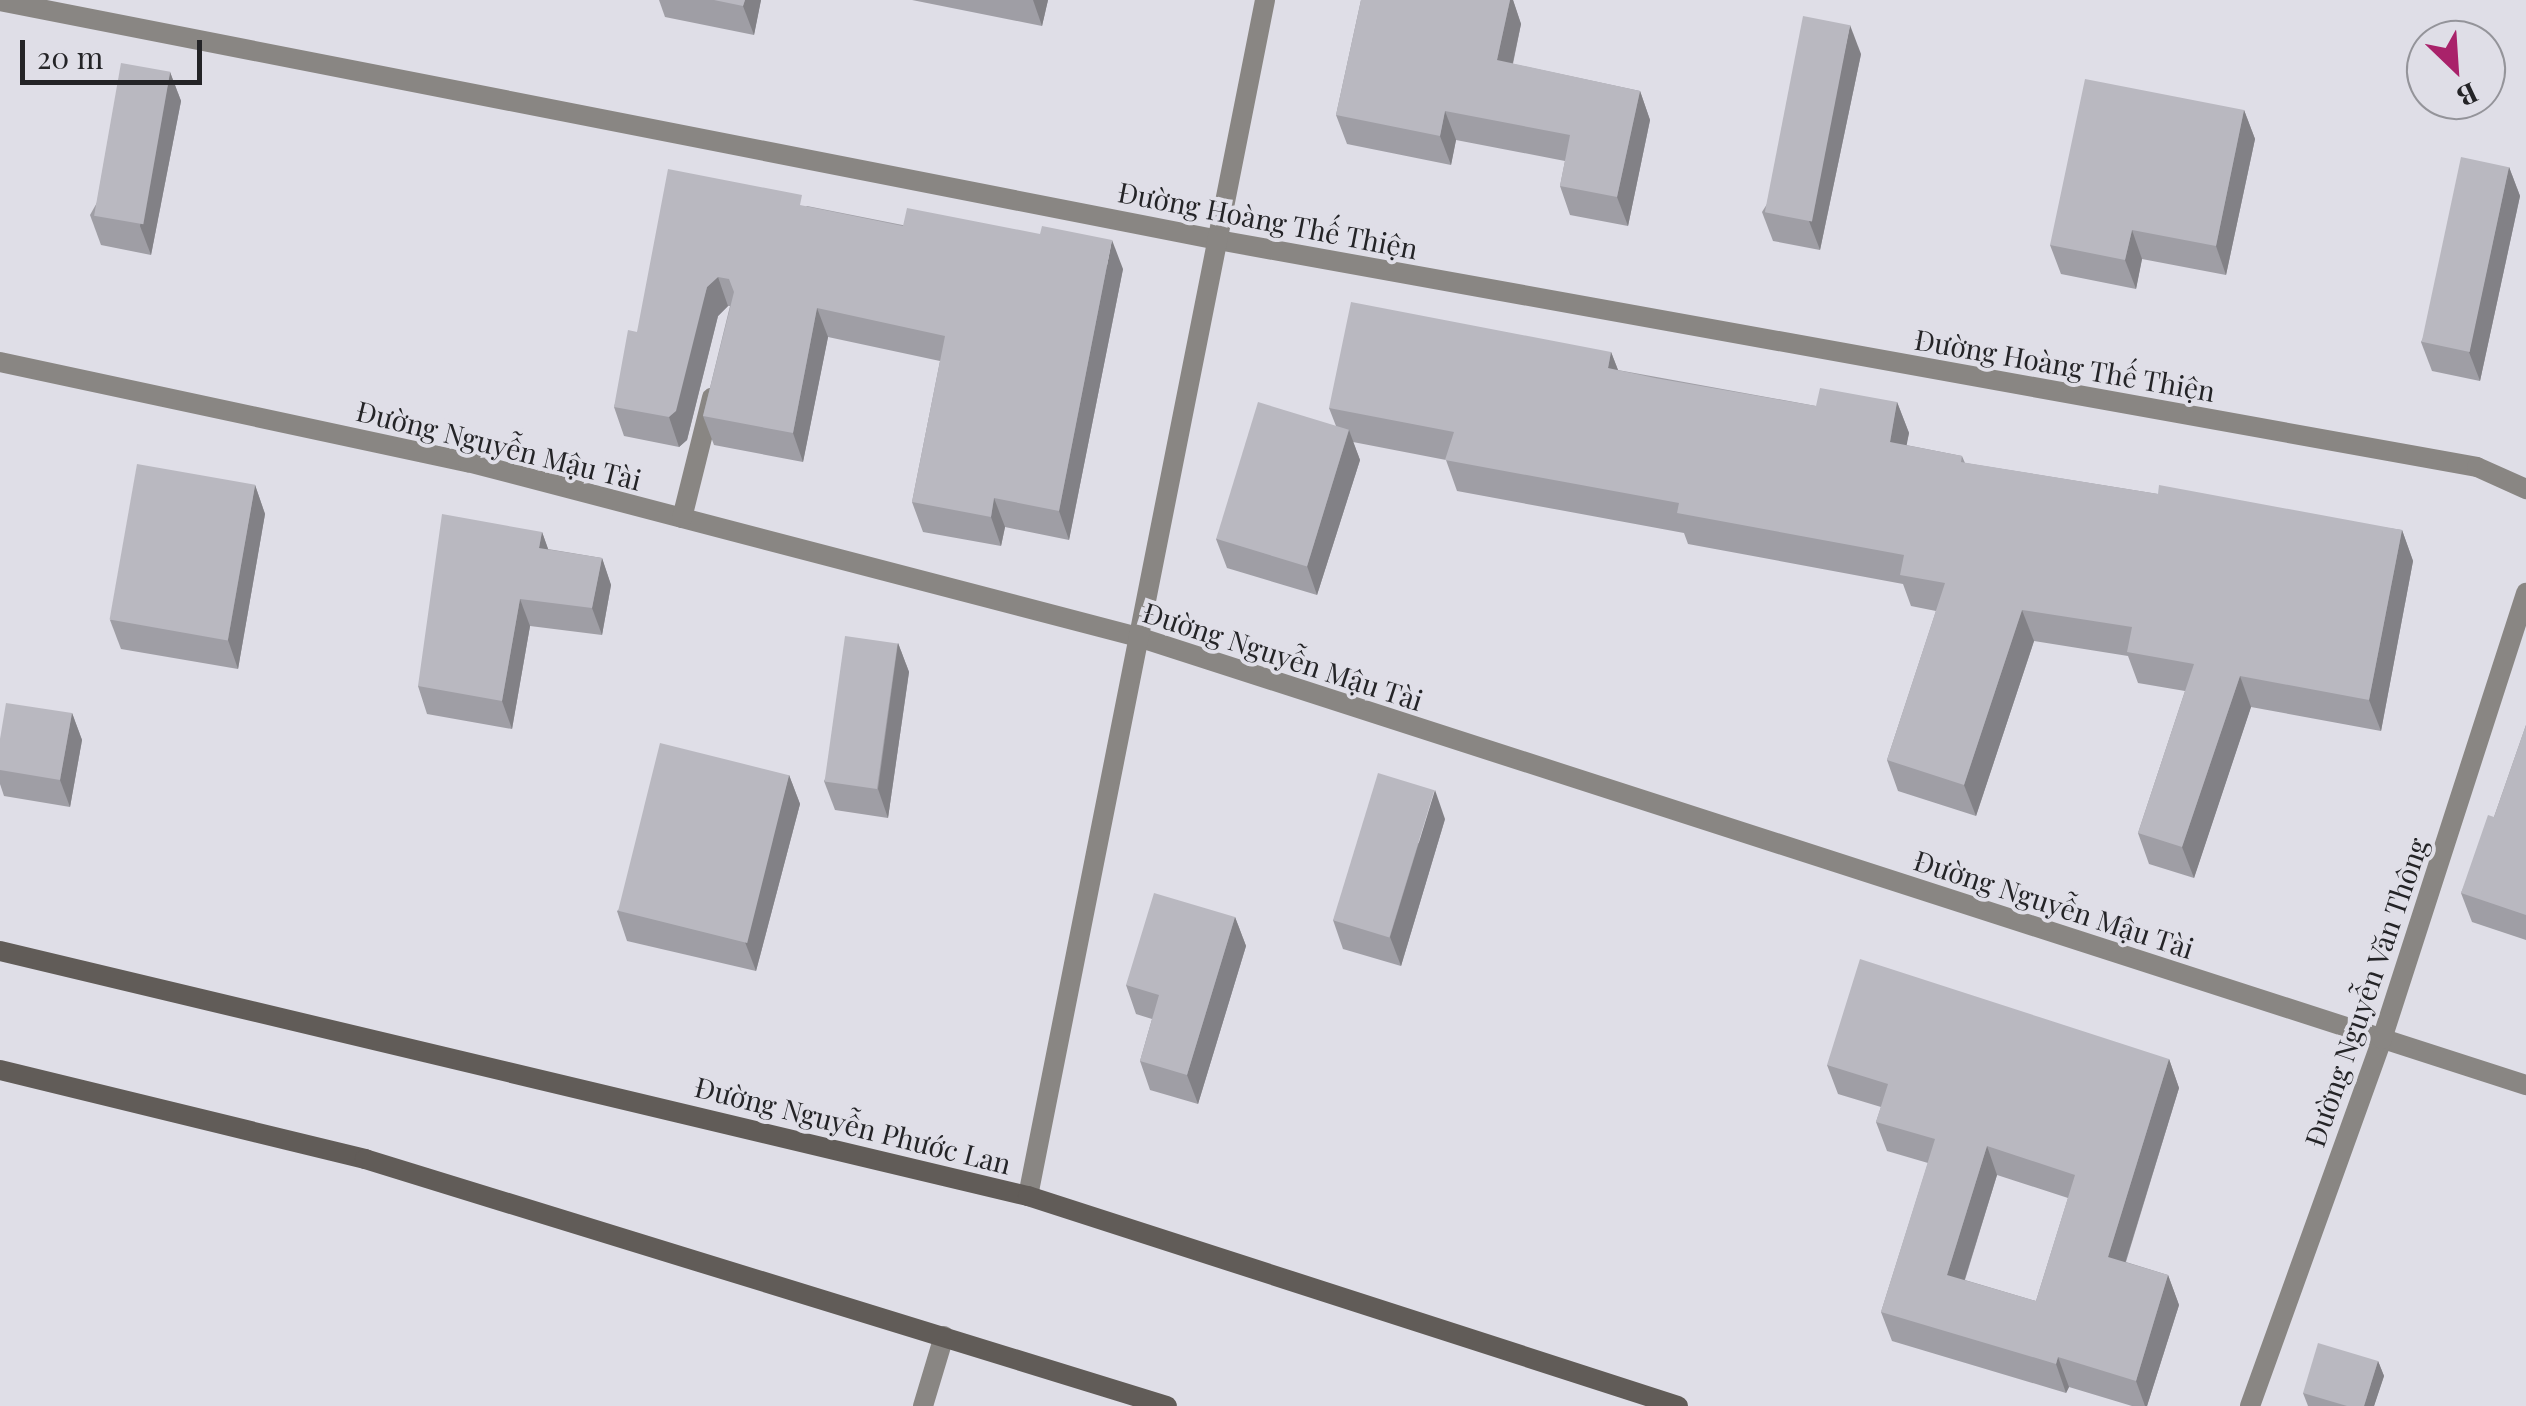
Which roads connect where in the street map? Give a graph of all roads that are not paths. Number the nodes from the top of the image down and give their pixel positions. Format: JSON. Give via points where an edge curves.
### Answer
{"nodes":[{"id":1,"x":1266,"y":0,"type":"edge"},
{"id":2,"x":0,"y":1,"type":"edge"},
{"id":3,"x":1218,"y":240,"type":"junction"},
{"id":4,"x":0,"y":362,"type":"edge"},
{"id":5,"x":718,"y":373,"type":"edge"},
{"id":6,"x":2526,"y":489,"type":"edge"},
{"id":7,"x":682,"y":518,"type":"junction"},
{"id":8,"x":2526,"y":593,"type":"edge"},
{"id":9,"x":1138,"y":638,"type":"junction"},
{"id":10,"x":0,"y":951,"type":"edge"},
{"id":11,"x":2382,"y":1039,"type":"junction"},
{"id":12,"x":0,"y":1070,"type":"edge"},
{"id":13,"x":2526,"y":1086,"type":"edge"},
{"id":14,"x":1028,"y":1196,"type":"junction"},
{"id":15,"x":944,"y":1336,"type":"junction"},
{"id":16,"x":924,"y":1406,"type":"edge"},
{"id":17,"x":1167,"y":1406,"type":"edge"},
{"id":18,"x":1678,"y":1406,"type":"edge"},
{"id":19,"x":2250,"y":1406,"type":"edge"}],
"edges":[{"from":1,"to":3,"type":"street"},
{"from":2,"to":3,"type":"street","name":"Đường Hoàng Thế Thiện"},
{"from":3,"to":6,"type":"street","name":"Đường Hoàng Thế Thiện","via":[[2477,468]]},
{"from":3,"to":9,"type":"street"},
{"from":4,"to":7,"type":"street","name":"Đường Nguyễn Mậu Tài","via":[[468,462]]},
{"from":5,"to":7,"type":"street"},
{"from":7,"to":9,"type":"street","name":"Đường Nguyễn Mậu Tài"},
{"from":8,"to":11,"type":"street","name":"Đường Nguyễn Văn Thông"},
{"from":9,"to":11,"type":"street","name":"Đường Nguyễn Mậu Tài"},
{"from":9,"to":14,"type":"street"},
{"from":10,"to":14,"type":"main road","name":"Đường Nguyễn Phước Lan"},
{"from":11,"to":13,"type":"street","name":"Đường Nguyễn Mậu Tài"},
{"from":11,"to":19,"type":"street","name":"Đường Nguyễn Văn Thông"},
{"from":12,"to":15,"type":"main road","via":[[365,1158]]},
{"from":14,"to":18,"type":"main road","name":"Đường Nguyễn Phước Lan"},
{"from":15,"to":16,"type":"street"},
{"from":15,"to":17,"type":"main road"}]}
